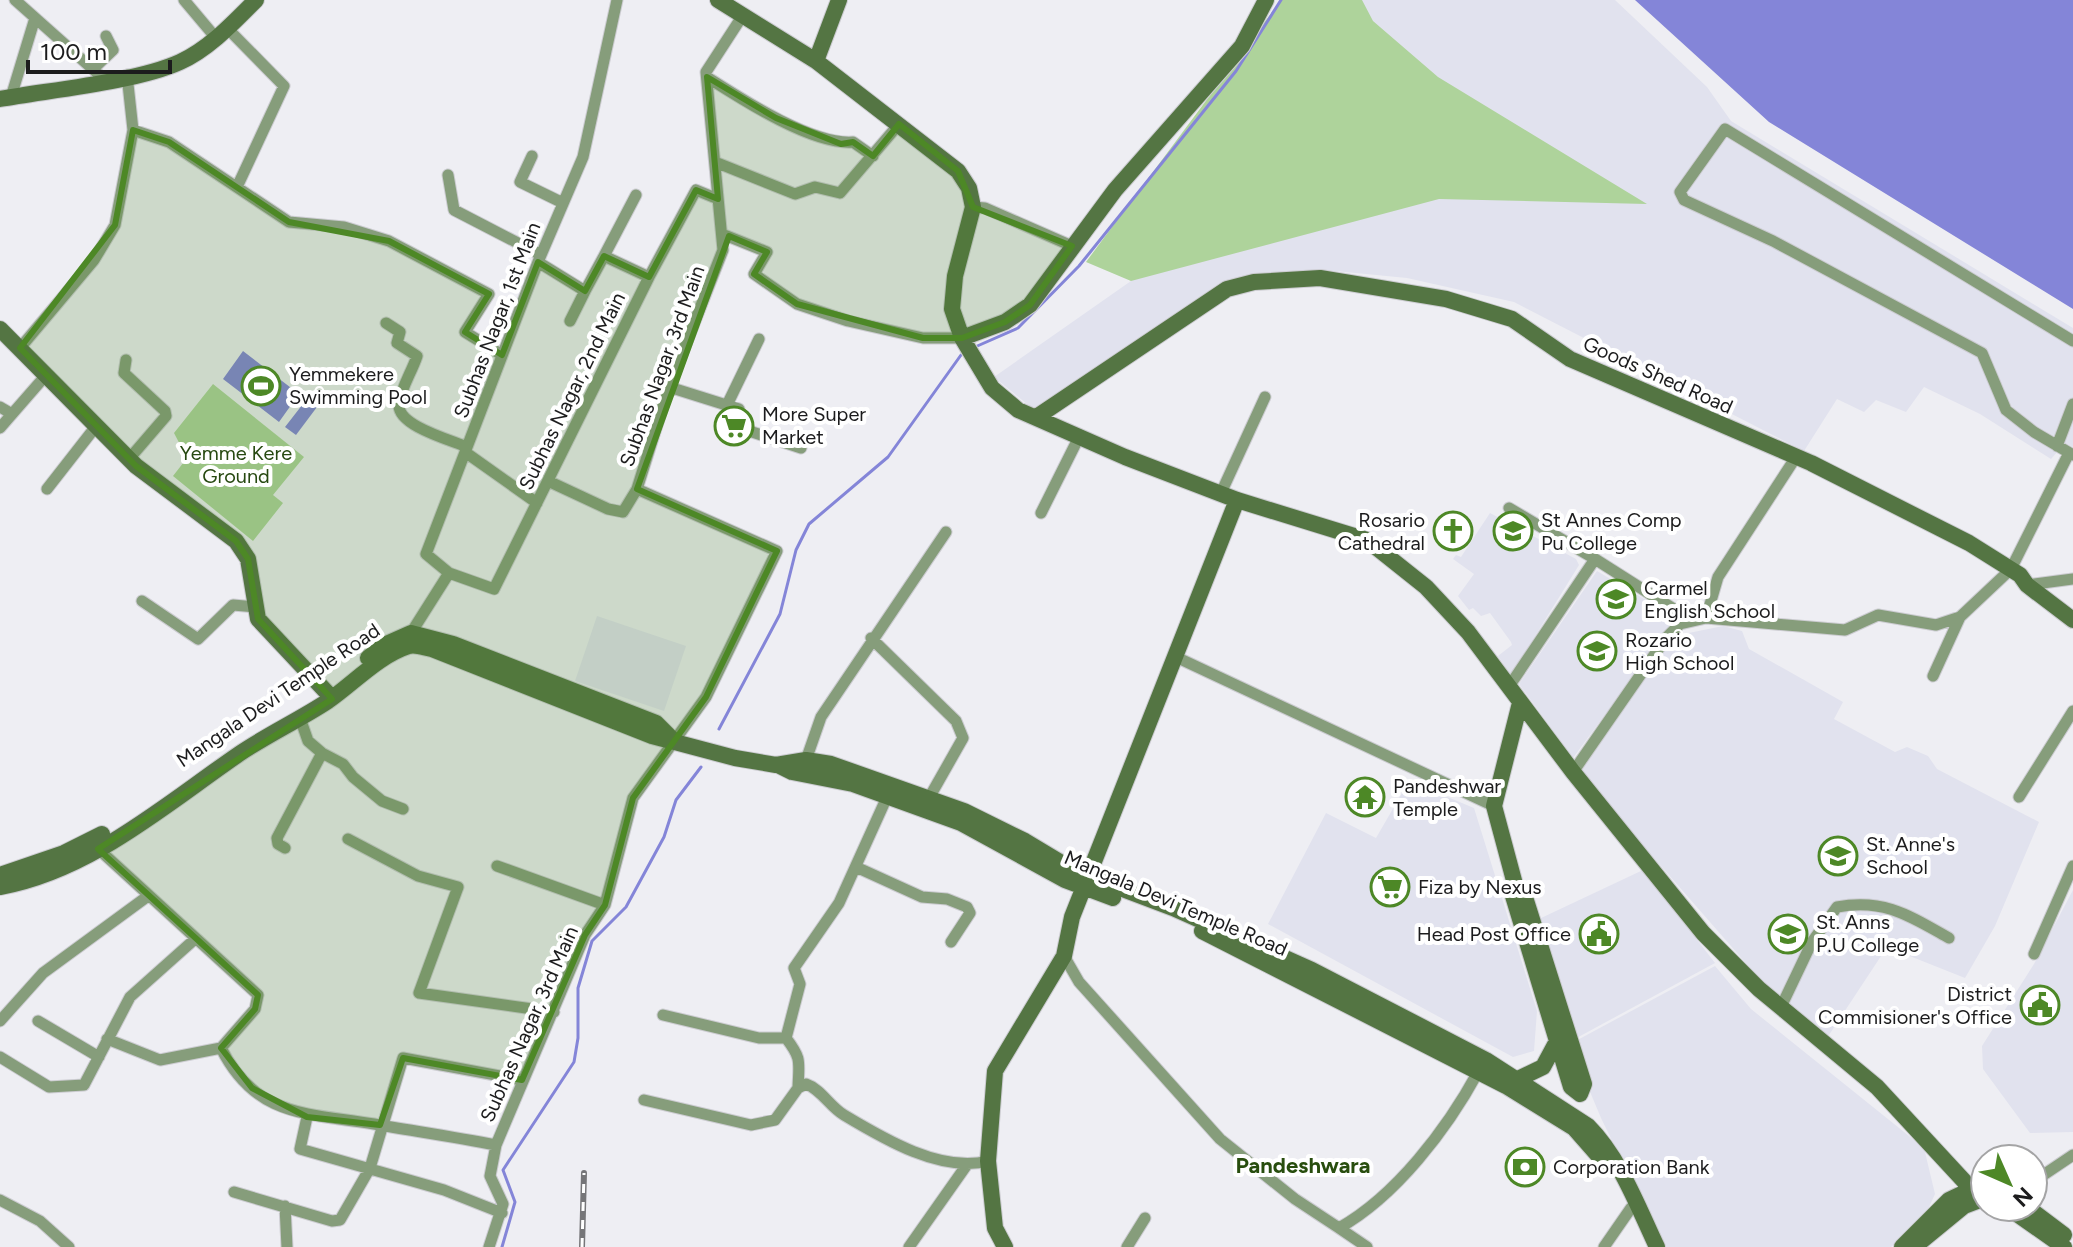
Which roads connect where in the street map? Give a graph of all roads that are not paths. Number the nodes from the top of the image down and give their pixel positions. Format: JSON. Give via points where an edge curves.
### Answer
{"nodes":[{"id":1,"x":15,"y":0,"type":"edge"},
{"id":2,"x":184,"y":0,"type":"edge"},
{"id":3,"x":256,"y":0,"type":"edge"},
{"id":4,"x":617,"y":0,"type":"edge"},
{"id":5,"x":718,"y":0,"type":"edge"},
{"id":6,"x":839,"y":0,"type":"edge"},
{"id":7,"x":1266,"y":0,"type":"edge"},
{"id":8,"x":743,"y":15,"type":"junction"},
{"id":9,"x":35,"y":18,"type":"junction"},
{"id":10,"x":222,"y":33,"type":"junction"},
{"id":11,"x":73,"y":34,"type":"dead end"},
{"id":12,"x":106,"y":36,"type":"dead end"},
{"id":13,"x":63,"y":43,"type":"junction"},
{"id":14,"x":816,"y":61,"type":"junction"},
{"id":15,"x":99,"y":74,"type":"junction"},
{"id":16,"x":127,"y":75,"type":"junction"},
{"id":17,"x":707,"y":77,"type":"junction"},
{"id":18,"x":6,"y":98,"type":"edge"},
{"id":19,"x":0,"y":110,"type":"edge"},
{"id":20,"x":899,"y":124,"type":"junction"},
{"id":21,"x":133,"y":130,"type":"junction"},
{"id":22,"x":532,"y":156,"type":"dead end"},
{"id":23,"x":873,"y":156,"type":"junction"},
{"id":24,"x":715,"y":162,"type":"junction"},
{"id":25,"x":448,"y":175,"type":"dead end"},
{"id":26,"x":237,"y":187,"type":"junction"},
{"id":27,"x":636,"y":195,"type":"dead end"},
{"id":28,"x":718,"y":199,"type":"junction"},
{"id":29,"x":563,"y":203,"type":"junction"},
{"id":30,"x":973,"y":207,"type":"junction"},
{"id":31,"x":722,"y":234,"type":"junction"},
{"id":32,"x":1072,"y":246,"type":"junction"},
{"id":33,"x":604,"y":256,"type":"junction"},
{"id":34,"x":539,"y":258,"type":"junction"},
{"id":35,"x":649,"y":277,"type":"junction"},
{"id":36,"x":585,"y":291,"type":"junction"},
{"id":37,"x":570,"y":321,"type":"dead end"},
{"id":38,"x":386,"y":323,"type":"dead end"},
{"id":39,"x":0,"y":329,"type":"edge"},
{"id":40,"x":962,"y":338,"type":"junction"},
{"id":41,"x":759,"y":339,"type":"dead end"},
{"id":42,"x":2073,"y":341,"type":"edge"},
{"id":43,"x":20,"y":348,"type":"junction"},
{"id":44,"x":502,"y":355,"type":"junction"},
{"id":45,"x":126,"y":360,"type":"dead end"},
{"id":46,"x":47,"y":374,"type":"junction"},
{"id":47,"x":669,"y":387,"type":"junction"},
{"id":48,"x":1265,"y":397,"type":"dead end"},
{"id":49,"x":2073,"y":404,"type":"edge"},
{"id":50,"x":727,"y":405,"type":"junction"},
{"id":51,"x":0,"y":407,"type":"edge"},
{"id":52,"x":12,"y":414,"type":"junction"},
{"id":53,"x":1038,"y":416,"type":"junction"},
{"id":54,"x":97,"y":425,"type":"junction"},
{"id":55,"x":0,"y":428,"type":"edge"},
{"id":56,"x":1080,"y":435,"type":"junction"},
{"id":57,"x":2057,"y":446,"type":"junction"},
{"id":58,"x":801,"y":448,"type":"dead end"},
{"id":59,"x":466,"y":449,"type":"junction"},
{"id":60,"x":2071,"y":454,"type":"edge"},
{"id":61,"x":1796,"y":457,"type":"junction"},
{"id":62,"x":129,"y":459,"type":"junction"},
{"id":63,"x":548,"y":481,"type":"junction"},
{"id":64,"x":47,"y":489,"type":"dead end"},
{"id":65,"x":637,"y":489,"type":"junction"},
{"id":66,"x":1221,"y":493,"type":"junction"},
{"id":67,"x":1237,"y":500,"type":"junction"},
{"id":68,"x":537,"y":503,"type":"junction"},
{"id":69,"x":1509,"y":508,"type":"dead end"},
{"id":70,"x":1041,"y":513,"type":"dead end"},
{"id":71,"x":946,"y":532,"type":"dead end"},
{"id":72,"x":1595,"y":559,"type":"junction"},
{"id":73,"x":2011,"y":569,"type":"junction"},
{"id":74,"x":449,"y":573,"type":"junction"},
{"id":75,"x":2073,"y":579,"type":"edge"},
{"id":76,"x":2027,"y":585,"type":"junction"},
{"id":77,"x":142,"y":601,"type":"dead end"},
{"id":78,"x":256,"y":607,"type":"junction"},
{"id":79,"x":1960,"y":617,"type":"junction"},
{"id":80,"x":1706,"y":618,"type":"junction"},
{"id":81,"x":1691,"y":620,"type":"junction"},
{"id":82,"x":2073,"y":620,"type":"edge"},
{"id":83,"x":871,"y":638,"type":"junction"},
{"id":84,"x":411,"y":639,"type":"junction"},
{"id":85,"x":1176,"y":657,"type":"junction"},
{"id":86,"x":1933,"y":676,"type":"dead end"},
{"id":87,"x":1508,"y":688,"type":"junction"},
{"id":88,"x":328,"y":694,"type":"junction"},
{"id":89,"x":1520,"y":703,"type":"junction"},
{"id":90,"x":2073,"y":711,"type":"edge"},
{"id":91,"x":300,"y":718,"type":"junction"},
{"id":92,"x":1542,"y":731,"type":"junction"},
{"id":93,"x":1511,"y":739,"type":"junction"},
{"id":94,"x":673,"y":740,"type":"junction"},
{"id":95,"x":322,"y":753,"type":"junction"},
{"id":96,"x":806,"y":760,"type":"junction"},
{"id":97,"x":776,"y":765,"type":"junction"},
{"id":98,"x":1573,"y":772,"type":"junction"},
{"id":99,"x":889,"y":790,"type":"junction"},
{"id":100,"x":2019,"y":797,"type":"dead end"},
{"id":101,"x":929,"y":798,"type":"junction"},
{"id":102,"x":1494,"y":806,"type":"junction"},
{"id":103,"x":403,"y":809,"type":"dead end"},
{"id":104,"x":348,"y":839,"type":"dead end"},
{"id":105,"x":94,"y":845,"type":"junction"},
{"id":106,"x":285,"y":848,"type":"dead end"},
{"id":107,"x":497,"y":866,"type":"dead end"},
{"id":108,"x":2073,"y":866,"type":"edge"},
{"id":109,"x":856,"y":867,"type":"junction"},
{"id":110,"x":0,"y":876,"type":"edge"},
{"id":111,"x":1087,"y":882,"type":"junction"},
{"id":112,"x":0,"y":887,"type":"edge"},
{"id":113,"x":1516,"y":888,"type":"junction"},
{"id":114,"x":148,"y":896,"type":"junction"},
{"id":115,"x":1144,"y":903,"type":"junction"},
{"id":116,"x":605,"y":905,"type":"junction"},
{"id":117,"x":1949,"y":938,"type":"dead end"},
{"id":118,"x":195,"y":939,"type":"junction"},
{"id":119,"x":951,"y":942,"type":"dead end"},
{"id":120,"x":2034,"y":954,"type":"dead end"},
{"id":121,"x":1064,"y":956,"type":"junction"},
{"id":122,"x":1781,"y":1007,"type":"junction"},
{"id":123,"x":554,"y":1012,"type":"junction"},
{"id":124,"x":663,"y":1015,"type":"dead end"},
{"id":125,"x":0,"y":1021,"type":"edge"},
{"id":126,"x":38,"y":1021,"type":"dead end"},
{"id":127,"x":786,"y":1038,"type":"junction"},
{"id":128,"x":107,"y":1039,"type":"junction"},
{"id":129,"x":1557,"y":1041,"type":"junction"},
{"id":130,"x":221,"y":1048,"type":"junction"},
{"id":131,"x":0,"y":1057,"type":"edge"},
{"id":132,"x":99,"y":1057,"type":"junction"},
{"id":133,"x":1478,"y":1072,"type":"junction"},
{"id":134,"x":1518,"y":1079,"type":"junction"},
{"id":135,"x":522,"y":1080,"type":"junction"},
{"id":136,"x":798,"y":1088,"type":"junction"},
{"id":137,"x":1580,"y":1094,"type":"junction"},
{"id":138,"x":644,"y":1100,"type":"dead end"},
{"id":139,"x":307,"y":1117,"type":"junction"},
{"id":140,"x":380,"y":1125,"type":"junction"},
{"id":141,"x":1580,"y":1128,"type":"junction"},
{"id":142,"x":496,"y":1145,"type":"junction"},
{"id":143,"x":2073,"y":1155,"type":"edge"},
{"id":144,"x":1942,"y":1160,"type":"junction"},
{"id":145,"x":988,"y":1161,"type":"junction"},
{"id":146,"x":966,"y":1166,"type":"junction"},
{"id":147,"x":370,"y":1168,"type":"junction"},
{"id":148,"x":2049,"y":1172,"type":"edge"},
{"id":149,"x":1969,"y":1189,"type":"edge"},
{"id":150,"x":234,"y":1192,"type":"dead end"},
{"id":151,"x":1969,"y":1197,"type":"edge"},
{"id":152,"x":0,"y":1200,"type":"edge"},
{"id":153,"x":1949,"y":1200,"type":"junction"},
{"id":154,"x":1969,"y":1201,"type":"edge"},
{"id":155,"x":285,"y":1206,"type":"junction"},
{"id":156,"x":1631,"y":1208,"type":"junction"},
{"id":157,"x":502,"y":1213,"type":"junction"},
{"id":158,"x":1145,"y":1218,"type":"dead end"},
{"id":159,"x":2049,"y":1219,"type":"edge"},
{"id":160,"x":2036,"y":1223,"type":"edge"},
{"id":161,"x":2041,"y":1223,"type":"edge"},
{"id":162,"x":2073,"y":1225,"type":"edge"},
{"id":163,"x":1339,"y":1228,"type":"junction"},
{"id":164,"x":2073,"y":1242,"type":"edge"},
{"id":165,"x":69,"y":1247,"type":"edge"},
{"id":166,"x":287,"y":1247,"type":"edge"},
{"id":167,"x":489,"y":1247,"type":"edge"},
{"id":168,"x":909,"y":1247,"type":"edge"},
{"id":169,"x":1005,"y":1247,"type":"edge"},
{"id":170,"x":1127,"y":1247,"type":"edge"},
{"id":171,"x":1367,"y":1247,"type":"edge"},
{"id":172,"x":1604,"y":1247,"type":"edge"},
{"id":173,"x":1648,"y":1247,"type":"edge"},
{"id":174,"x":1657,"y":1247,"type":"edge"},
{"id":175,"x":1902,"y":1247,"type":"edge"},
{"id":176,"x":1915,"y":1247,"type":"edge"},
{"id":177,"x":2064,"y":1247,"type":"edge"}],
"edges":[{"from":1,"to":9,"type":"street"},
{"from":2,"to":10,"type":"street"},
{"from":3,"to":10,"type":"street"},
{"from":4,"to":29,"type":"street","name":"Subhas Nagar, 1st Main","via":[[583,157]]},
{"from":5,"to":8,"type":"street"},
{"from":6,"to":14,"type":"street"},
{"from":7,"to":32,"type":"street","via":[[1242,46]]},
{"from":8,"to":14,"type":"street"},
{"from":8,"to":17,"type":"street"},
{"from":9,"to":13,"type":"street"},
{"from":9,"to":18,"type":"street"},
{"from":10,"to":16,"type":"street","via":[[181,62]]},
{"from":10,"to":26,"type":"street","via":[[284,86]]},
{"from":11,"to":13,"type":"street"},
{"from":12,"to":15,"type":"street","via":[[113,50]]},
{"from":13,"to":15,"type":"street"},
{"from":14,"to":20,"type":"street"},
{"from":15,"to":16,"type":"street"},
{"from":15,"to":18,"type":"street"},
{"from":16,"to":21,"type":"street"},
{"from":17,"to":23,"type":"street","via":[[776,118],[841,144],[853,142]]},
{"from":17,"to":24,"type":"street","name":"Subhas Nagar, 3rd Main"},
{"from":18,"to":19,"type":"street"},
{"from":20,"to":23,"type":"street"},
{"from":20,"to":30,"type":"street","via":[[958,171]]},
{"from":21,"to":26,"type":"street","via":[[169,142]]},
{"from":21,"to":43,"type":"street","via":[[115,225],[94,260]]},
{"from":22,"to":29,"type":"street","via":[[520,182]]},
{"from":23,"to":24,"type":"street","via":[[840,193],[815,187],[795,194]]},
{"from":24,"to":28,"type":"street","name":"Subhas Nagar, 3rd Main"},
{"from":25,"to":34,"type":"street","via":[[454,210]]},
{"from":26,"to":44,"type":"street","via":[[289,222],[344,227],[389,241],[489,294],[465,332]]},
{"from":27,"to":33,"type":"street"},
{"from":28,"to":31,"type":"street","name":"Subhas Nagar, 3rd Main"},
{"from":28,"to":35,"type":"street","name":"Subhas Nagar, 2nd Main","via":[[696,190]]},
{"from":29,"to":34,"type":"street","name":"Subhas Nagar, 1st Main"},
{"from":30,"to":32,"type":"street"},
{"from":30,"to":40,"type":"street","via":[[952,309]]},
{"from":31,"to":40,"type":"street","via":[[767,252],[754,274],[797,304],[923,338]]},
{"from":31,"to":47,"type":"street","name":"Subhas Nagar, 3rd Main","via":[[723,250]]},
{"from":32,"to":40,"type":"street","via":[[1030,305],[1005,322]]},
{"from":33,"to":35,"type":"street"},
{"from":33,"to":36,"type":"street"},
{"from":34,"to":36,"type":"street"},
{"from":34,"to":44,"type":"street","name":"Subhas Nagar, 1st Main"},
{"from":35,"to":63,"type":"street","name":"Subhas Nagar, 2nd Main"},
{"from":36,"to":37,"type":"street"},
{"from":38,"to":59,"type":"street","via":[[400,332],[397,343],[417,356],[399,403],[401,415]]},
{"from":39,"to":43,"type":"street"},
{"from":40,"to":53,"type":"street","via":[[998,394],[1018,410]]},
{"from":41,"to":50,"type":"street"},
{"from":42,"to":57,"type":"street","via":[[1725,129],[1680,192],[1684,200],[1773,241],[1982,353],[2006,410]]},
{"from":43,"to":46,"type":"street"},
{"from":44,"to":59,"type":"street","name":"Subhas Nagar, 1st Main"},
{"from":45,"to":62,"type":"street","via":[[124,373],[166,416]]},
{"from":46,"to":52,"type":"street"},
{"from":46,"to":54,"type":"street"},
{"from":47,"to":50,"type":"street"},
{"from":47,"to":65,"type":"street","name":"Subhas Nagar, 3rd Main"},
{"from":48,"to":66,"type":"street"},
{"from":49,"to":57,"type":"street"},
{"from":50,"to":58,"type":"street","via":[[739,409],[734,426]]},
{"from":51,"to":52,"type":"street"},
{"from":52,"to":55,"type":"street"},
{"from":53,"to":56,"type":"street"},
{"from":53,"to":61,"type":"street","name":"Goods Shed Road","via":[[1227,289],[1320,278],[1446,299],[1512,319],[1570,359]]},
{"from":54,"to":62,"type":"street"},
{"from":54,"to":64,"type":"street"},
{"from":56,"to":66,"type":"street"},
{"from":56,"to":70,"type":"street"},
{"from":57,"to":60,"type":"street"},
{"from":59,"to":68,"type":"street"},
{"from":59,"to":74,"type":"street","name":"Subhas Nagar, 1st Main","via":[[426,554]]},
{"from":60,"to":73,"type":"street"},
{"from":61,"to":73,"type":"street","name":"Goods Shed Road"},
{"from":61,"to":80,"type":"street","via":[[1718,577]]},
{"from":62,"to":78,"type":"street","via":[[236,541],[248,559]]},
{"from":63,"to":65,"type":"street","via":[[623,512]]},
{"from":63,"to":68,"type":"street","name":"Subhas Nagar, 2nd Main"},
{"from":65,"to":94,"type":"street","name":"Subhas Nagar, 3rd Main","via":[[777,551],[706,697]]},
{"from":66,"to":67,"type":"street"},
{"from":67,"to":85,"type":"street"},
{"from":67,"to":87,"type":"street","via":[[1367,540],[1426,587],[1468,632]]},
{"from":68,"to":74,"type":"street","name":"Subhas Nagar, 2nd Main","via":[[494,589]]},
{"from":69,"to":72,"type":"street"},
{"from":71,"to":83,"type":"street"},
{"from":72,"to":81,"type":"street"},
{"from":72,"to":87,"type":"street"},
{"from":73,"to":76,"type":"street","name":"Goods Shed Road"},
{"from":73,"to":79,"type":"street"},
{"from":74,"to":84,"type":"street"},
{"from":75,"to":76,"type":"street"},
{"from":76,"to":82,"type":"street","name":"Goods Shed Road"},
{"from":77,"to":78,"type":"street","via":[[198,639],[233,605]]},
{"from":78,"to":88,"type":"street","via":[[258,619]]},
{"from":79,"to":80,"type":"street","via":[[1936,625],[1878,615],[1845,630]]},
{"from":79,"to":86,"type":"street"},
{"from":80,"to":81,"type":"street"},
{"from":81,"to":98,"type":"street","via":[[1666,638]]},
{"from":83,"to":96,"type":"street","via":[[821,717]]},
{"from":83,"to":101,"type":"street","via":[[956,721],[963,738]]},
{"from":84,"to":88,"type":"street","name":"Mangala Devi Temple Road","via":[[384,645]]},
{"from":84,"to":94,"type":"street","name":"Mangala Devi Temple Road","via":[[453,644],[656,723]]},
{"from":85,"to":102,"type":"street"},
{"from":85,"to":111,"type":"street"},
{"from":87,"to":89,"type":"street"},
{"from":88,"to":91,"type":"street","name":"Mangala Devi Temple Road"},
{"from":88,"to":105,"type":"street","name":"Mangala Devi Temple Road","via":[[250,735]]},
{"from":89,"to":92,"type":"street"},
{"from":89,"to":93,"type":"street"},
{"from":90,"to":100,"type":"street"},
{"from":91,"to":95,"type":"street","via":[[308,741]]},
{"from":91,"to":105,"type":"street","name":"Mangala Devi Temple Road","via":[[179,799]]},
{"from":92,"to":93,"type":"street"},
{"from":92,"to":98,"type":"street"},
{"from":93,"to":102,"type":"street"},
{"from":94,"to":97,"type":"street","name":"Mangala Devi Temple Road"},
{"from":94,"to":116,"type":"street","name":"Subhas Nagar, 3rd Main","via":[[633,798]]},
{"from":95,"to":103,"type":"street","via":[[343,764],[382,801]]},
{"from":95,"to":106,"type":"street","via":[[277,838]]},
{"from":96,"to":97,"type":"street","name":"Mangala Devi Temple Road"},
{"from":96,"to":99,"type":"street","name":"Mangala Devi Temple Road"},
{"from":97,"to":99,"type":"street","name":"Mangala Devi Temple Road"},
{"from":98,"to":122,"type":"street","via":[[1703,933]]},
{"from":99,"to":101,"type":"street","name":"Mangala Devi Temple Road"},
{"from":99,"to":109,"type":"street"},
{"from":99,"to":111,"type":"street","name":"Mangala Devi Temple Road"},
{"from":101,"to":111,"type":"street","name":"Mangala Devi Temple Road","via":[[997,826]]},
{"from":102,"to":113,"type":"street"},
{"from":104,"to":123,"type":"street","via":[[418,876],[458,887],[419,993]]},
{"from":105,"to":110,"type":"street","name":"Mangala Devi Temple Road"},
{"from":105,"to":112,"type":"street","name":"Mangala Devi Temple Road","via":[[23,882]]},
{"from":105,"to":114,"type":"street"},
{"from":107,"to":116,"type":"street"},
{"from":108,"to":120,"type":"street"},
{"from":109,"to":119,"type":"street","via":[[922,897],[967,907],[970,913]]},
{"from":109,"to":127,"type":"street","via":[[839,903],[794,968],[800,984]]},
{"from":111,"to":115,"type":"street","name":"Mangala Devi Temple Road"},
{"from":111,"to":121,"type":"street"},
{"from":113,"to":129,"type":"street","via":[[1513,896]]},
{"from":113,"to":137,"type":"street","via":[[1523,891],[1580,1069]]},
{"from":114,"to":118,"type":"street"},
{"from":114,"to":125,"type":"street","via":[[43,973]]},
{"from":115,"to":133,"type":"street","name":"Mangala Devi Temple Road"},
{"from":115,"to":134,"type":"street","name":"Mangala Devi Temple Road","via":[[1234,933]]},
{"from":116,"to":123,"type":"street","name":"Subhas Nagar, 3rd Main","via":[[585,935]]},
{"from":117,"to":122,"type":"street","via":[[1898,910],[1862,902],[1837,907],[1812,942]]},
{"from":118,"to":128,"type":"street","via":[[130,997]]},
{"from":118,"to":130,"type":"street","via":[[258,995],[255,1009]]},
{"from":121,"to":145,"type":"street","via":[[995,1071]]},
{"from":121,"to":163,"type":"street","via":[[1079,982],[1220,1139]]},
{"from":122,"to":144,"type":"street","via":[[1877,1087]]},
{"from":123,"to":135,"type":"street","name":"Subhas Nagar, 3rd Main"},
{"from":124,"to":127,"type":"street","via":[[759,1038]]},
{"from":126,"to":132,"type":"street"},
{"from":127,"to":136,"type":"street","via":[[800,1059]]},
{"from":128,"to":130,"type":"street","via":[[160,1060]]},
{"from":128,"to":132,"type":"street"},
{"from":129,"to":134,"type":"street","via":[[1543,1067]]},
{"from":129,"to":137,"type":"street","via":[[1571,1087]]},
{"from":130,"to":139,"type":"street","via":[[252,1088]]},
{"from":131,"to":132,"type":"street","via":[[49,1087],[66,1088],[84,1085]]},
{"from":133,"to":141,"type":"street","name":"Mangala Devi Temple Road"},
{"from":133,"to":163,"type":"street","via":[[1446,1126],[1383,1195]]},
{"from":134,"to":141,"type":"street","name":"Mangala Devi Temple Road"},
{"from":135,"to":140,"type":"street","via":[[403,1058]]},
{"from":135,"to":142,"type":"street","name":"Subhas Nagar, 3rd Main"},
{"from":136,"to":138,"type":"street","via":[[775,1120],[751,1125]]},
{"from":136,"to":146,"type":"street","via":[[812,1086],[842,1114],[930,1159]]},
{"from":137,"to":141,"type":"street"},
{"from":139,"to":140,"type":"street"},
{"from":139,"to":147,"type":"street","via":[[300,1149]]},
{"from":140,"to":142,"type":"street"},
{"from":140,"to":147,"type":"street"},
{"from":141,"to":156,"type":"street"},
{"from":141,"to":174,"type":"street","via":[[1599,1136]]},
{"from":142,"to":157,"type":"street","name":"Subhas Nagar, 3rd Main","via":[[490,1176],[503,1199]]},
{"from":143,"to":148,"type":"street"},
{"from":144,"to":149,"type":"street"},
{"from":144,"to":153,"type":"street"},
{"from":145,"to":146,"type":"street"},
{"from":145,"to":169,"type":"street","via":[[995,1228]]},
{"from":146,"to":168,"type":"street"},
{"from":147,"to":155,"type":"street","via":[[340,1220]]},
{"from":147,"to":157,"type":"street"},
{"from":150,"to":155,"type":"street"},
{"from":151,"to":153,"type":"street"},
{"from":152,"to":165,"type":"street","via":[[40,1221]]},
{"from":153,"to":175,"type":"street"},
{"from":154,"to":176,"type":"street"},
{"from":155,"to":166,"type":"street"},
{"from":156,"to":172,"type":"street"},
{"from":156,"to":173,"type":"street"},
{"from":157,"to":167,"type":"street"},
{"from":158,"to":170,"type":"street"},
{"from":159,"to":162,"type":"street"},
{"from":160,"to":177,"type":"street"},
{"from":161,"to":164,"type":"street"},
{"from":163,"to":171,"type":"street"}]}
